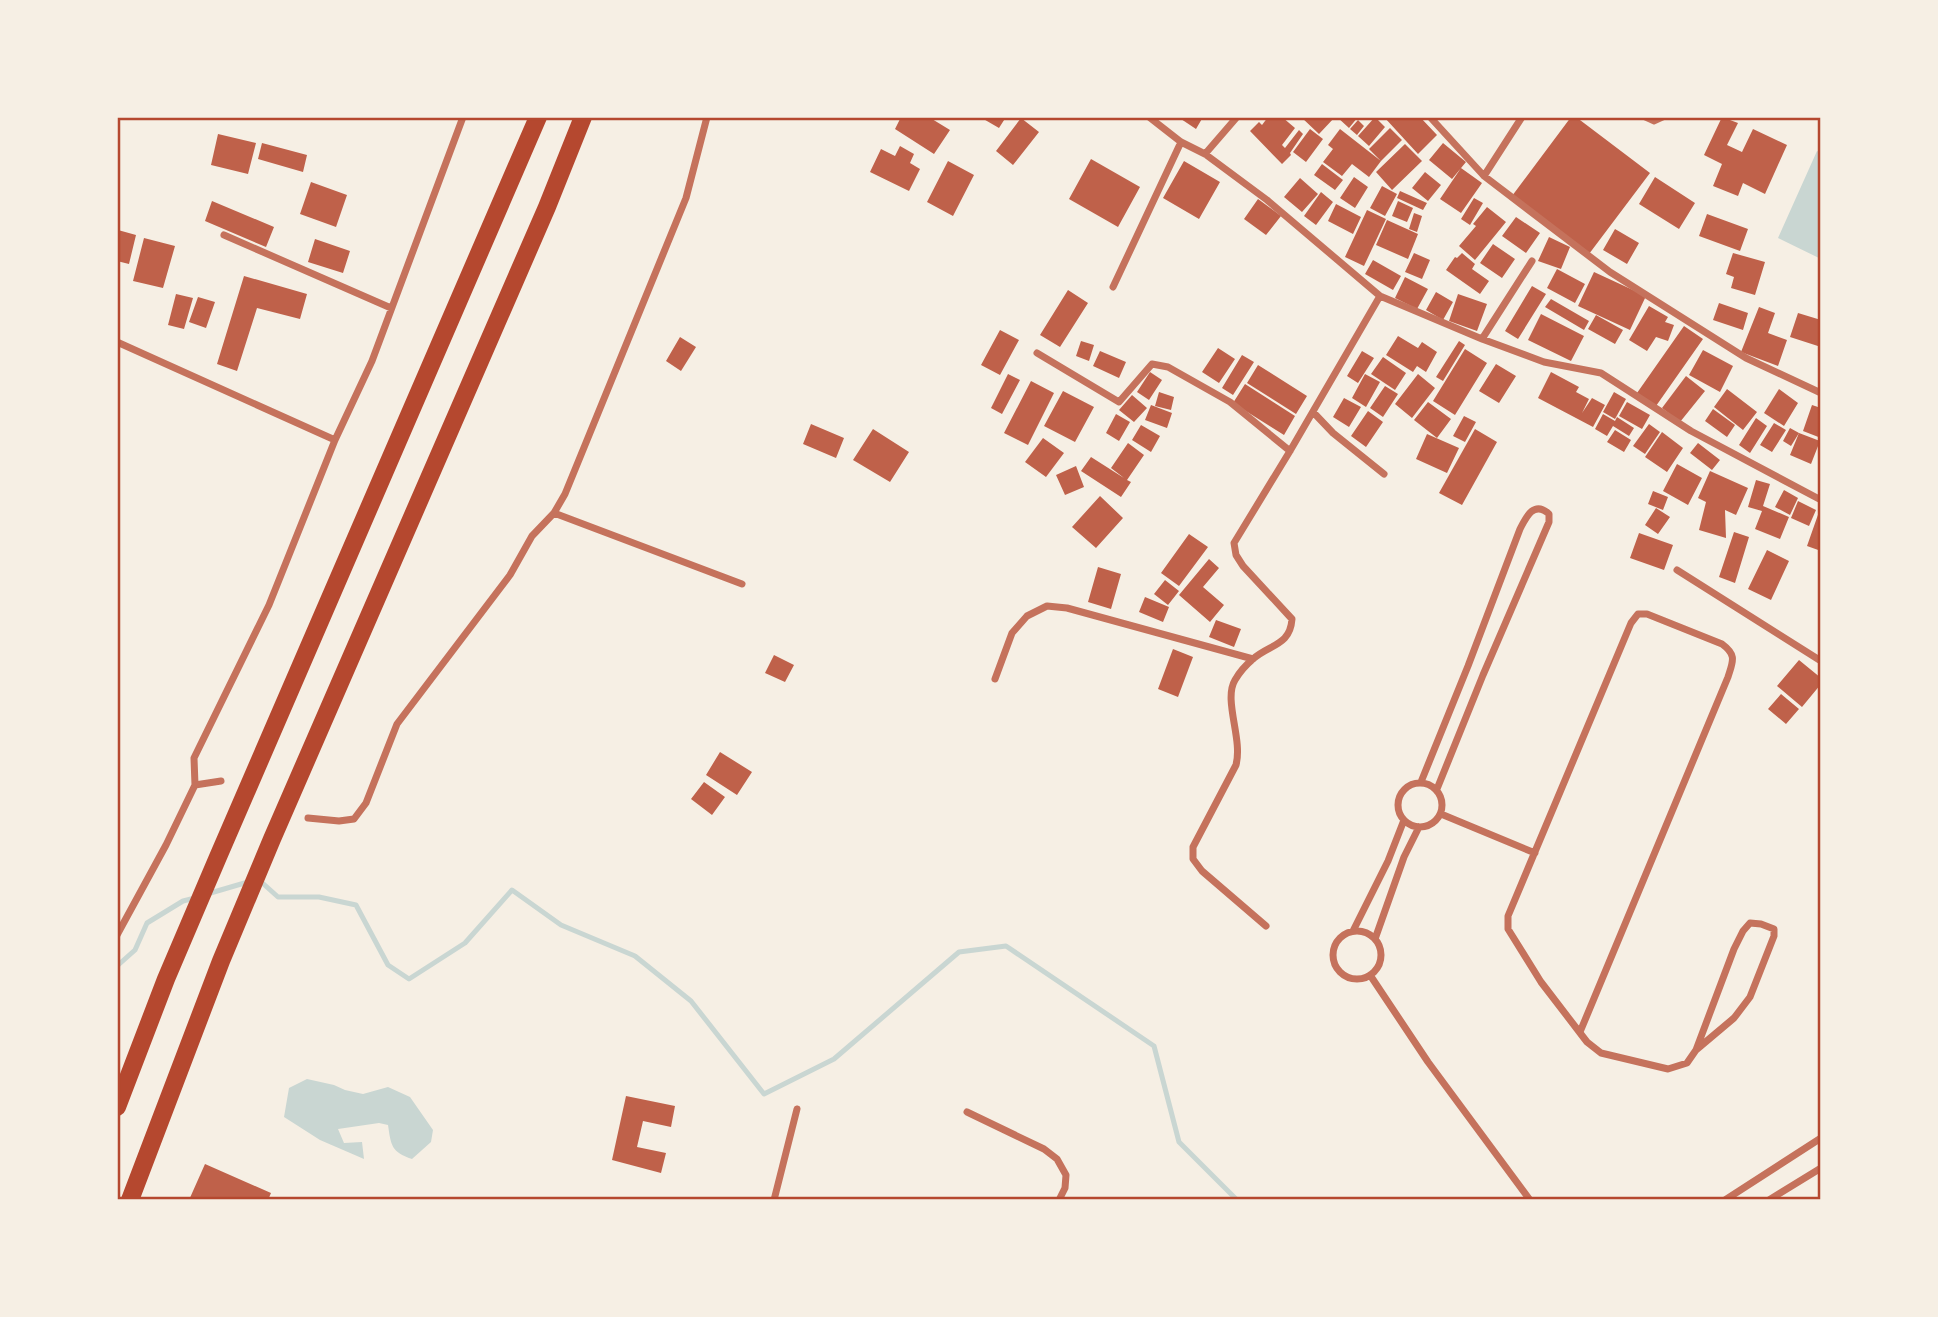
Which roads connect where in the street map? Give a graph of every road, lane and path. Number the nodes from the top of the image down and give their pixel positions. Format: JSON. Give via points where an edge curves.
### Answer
{"nodes":[{"id":1,"x":463,"y":117,"type":"edge"},
{"id":2,"x":538,"y":117,"type":"edge"},
{"id":3,"x":583,"y":117,"type":"edge"},
{"id":4,"x":707,"y":117,"type":"edge"},
{"id":5,"x":1149,"y":117,"type":"edge"},
{"id":6,"x":1237,"y":117,"type":"edge"},
{"id":7,"x":1430,"y":117,"type":"edge"},
{"id":8,"x":1522,"y":117,"type":"edge"},
{"id":9,"x":1643,"y":117,"type":"edge"},
{"id":10,"x":1665,"y":117,"type":"edge"},
{"id":11,"x":1181,"y":142,"type":"junction"},
{"id":12,"x":1205,"y":154,"type":"junction"},
{"id":13,"x":1484,"y":176,"type":"junction"},
{"id":14,"x":224,"y":235,"type":"dead end"},
{"id":15,"x":1532,"y":261,"type":"dead end"},
{"id":16,"x":1113,"y":287,"type":"dead end"},
{"id":17,"x":1380,"y":296,"type":"junction"},
{"id":18,"x":391,"y":307,"type":"junction"},
{"id":19,"x":1482,"y":339,"type":"junction"},
{"id":20,"x":117,"y":342,"type":"edge"},
{"id":21,"x":1037,"y":353,"type":"dead end"},
{"id":22,"x":1821,"y":393,"type":"edge"},
{"id":23,"x":1313,"y":412,"type":"junction"},
{"id":24,"x":335,"y":440,"type":"junction"},
{"id":25,"x":1290,"y":451,"type":"junction"},
{"id":26,"x":1384,"y":474,"type":"dead end"},
{"id":27,"x":1821,"y":500,"type":"edge"},
{"id":28,"x":554,"y":513,"type":"junction"},
{"id":29,"x":1677,"y":570,"type":"dead end"},
{"id":30,"x":743,"y":584,"type":"dead end"},
{"id":31,"x":1253,"y":659,"type":"junction"},
{"id":32,"x":1821,"y":661,"type":"edge"},
{"id":33,"x":995,"y":680,"type":"dead end"},
{"id":34,"x":221,"y":781,"type":"dead end"},
{"id":35,"x":1421,"y":782,"type":"junction"},
{"id":36,"x":195,"y":785,"type":"junction"},
{"id":37,"x":1437,"y":789,"type":"junction"},
{"id":38,"x":1441,"y":814,"type":"junction"},
{"id":39,"x":308,"y":818,"type":"dead end"},
{"id":40,"x":1404,"y":820,"type":"junction"},
{"id":41,"x":1419,"y":827,"type":"junction"},
{"id":42,"x":1535,"y":853,"type":"junction"},
{"id":43,"x":1266,"y":926,"type":"dead end"},
{"id":44,"x":1353,"y":931,"type":"junction"},
{"id":45,"x":117,"y":935,"type":"edge"},
{"id":46,"x":1375,"y":939,"type":"junction"},
{"id":47,"x":1370,"y":975,"type":"junction"},
{"id":48,"x":1580,"y":1032,"type":"junction"},
{"id":49,"x":1696,"y":1050,"type":"junction"},
{"id":50,"x":117,"y":1107,"type":"edge"},
{"id":51,"x":797,"y":1109,"type":"dead end"},
{"id":52,"x":967,"y":1112,"type":"dead end"},
{"id":53,"x":1821,"y":1138,"type":"edge"},
{"id":54,"x":1821,"y":1168,"type":"edge"},
{"id":55,"x":130,"y":1200,"type":"edge"},
{"id":56,"x":774,"y":1200,"type":"edge"},
{"id":57,"x":1059,"y":1200,"type":"edge"},
{"id":58,"x":1530,"y":1200,"type":"edge"},
{"id":59,"x":1725,"y":1200,"type":"edge"},
{"id":60,"x":1769,"y":1200,"type":"edge"}],
"edges":[{"from":1,"to":18,"type":"street"},
{"from":2,"to":50,"type":"highway","via":[[166,979]]},
{"from":3,"to":55,"type":"highway","via":[[272,839]]},
{"from":4,"to":28,"type":"street","via":[[686,198]]},
{"from":5,"to":11,"type":"street"},
{"from":6,"to":12,"type":"street"},
{"from":7,"to":13,"type":"street"},
{"from":8,"to":13,"type":"street"},
{"from":9,"to":10,"type":"lane","via":[[1654,122]]},
{"from":11,"to":12,"type":"street"},
{"from":11,"to":16,"type":"street"},
{"from":12,"to":17,"type":"street"},
{"from":13,"to":22,"type":"street","via":[[1610,272],[1746,358]]},
{"from":14,"to":18,"type":"street"},
{"from":15,"to":19,"type":"street"},
{"from":17,"to":19,"type":"street"},
{"from":17,"to":23,"type":"street"},
{"from":18,"to":24,"type":"street"},
{"from":19,"to":27,"type":"street","via":[[1544,362],[1601,373],[1691,431]]},
{"from":20,"to":24,"type":"street"},
{"from":21,"to":25,"type":"street","via":[[1119,402],[1152,364],[1168,367],[1230,402]]},
{"from":23,"to":25,"type":"street"},
{"from":23,"to":26,"type":"street"},
{"from":24,"to":36,"type":"street","via":[[269,605],[194,758]]},
{"from":25,"to":31,"type":"street","via":[[1234,543],[1243,566],[1292,619],[1285,640]]},
{"from":28,"to":30,"type":"street"},
{"from":28,"to":39,"type":"street","via":[[532,536],[510,575],[397,724],[366,803],[354,818]]},
{"from":29,"to":32,"type":"street"},
{"from":31,"to":33,"type":"street","via":[[1047,606],[1027,615],[1012,634]]},
{"from":31,"to":43,"type":"street","via":[[1230,692],[1239,753],[1236,765],[1193,847],[1193,859]]},
{"from":34,"to":36,"type":"street"},
{"from":35,"to":37,"type":"street"},
{"from":35,"to":37,"type":"street","via":[[1520,529],[1532,510],[1545,510],[1549,522]]},
{"from":35,"to":40,"type":"street","via":[[1400,795],[1399,813]]},
{"from":36,"to":45,"type":"street"},
{"from":37,"to":38,"type":"street"},
{"from":38,"to":41,"type":"street","via":[[1428,826]]},
{"from":38,"to":42,"type":"street"},
{"from":40,"to":41,"type":"street"},
{"from":40,"to":44,"type":"street"},
{"from":41,"to":46,"type":"street"},
{"from":42,"to":48,"type":"street","via":[[1508,916],[1508,929]]},
{"from":42,"to":48,"type":"street","via":[[1634,618],[1647,614],[1731,650],[1728,677]]},
{"from":44,"to":46,"type":"street"},
{"from":44,"to":47,"type":"street","via":[[1339,940],[1335,964],[1354,979]]},
{"from":46,"to":47,"type":"street","via":[[1380,962]]},
{"from":47,"to":58,"type":"street"},
{"from":48,"to":49,"type":"street","via":[[1601,1053],[1668,1069],[1687,1063]]},
{"from":49,"to":49,"type":"street","via":[[1734,1018],[1750,997],[1774,929],[1751,923],[1743,931]]},
{"from":51,"to":56,"type":"street"},
{"from":52,"to":57,"type":"street","via":[[1057,1159],[1066,1175]]},
{"from":53,"to":59,"type":"street"},
{"from":54,"to":60,"type":"street"}]}
